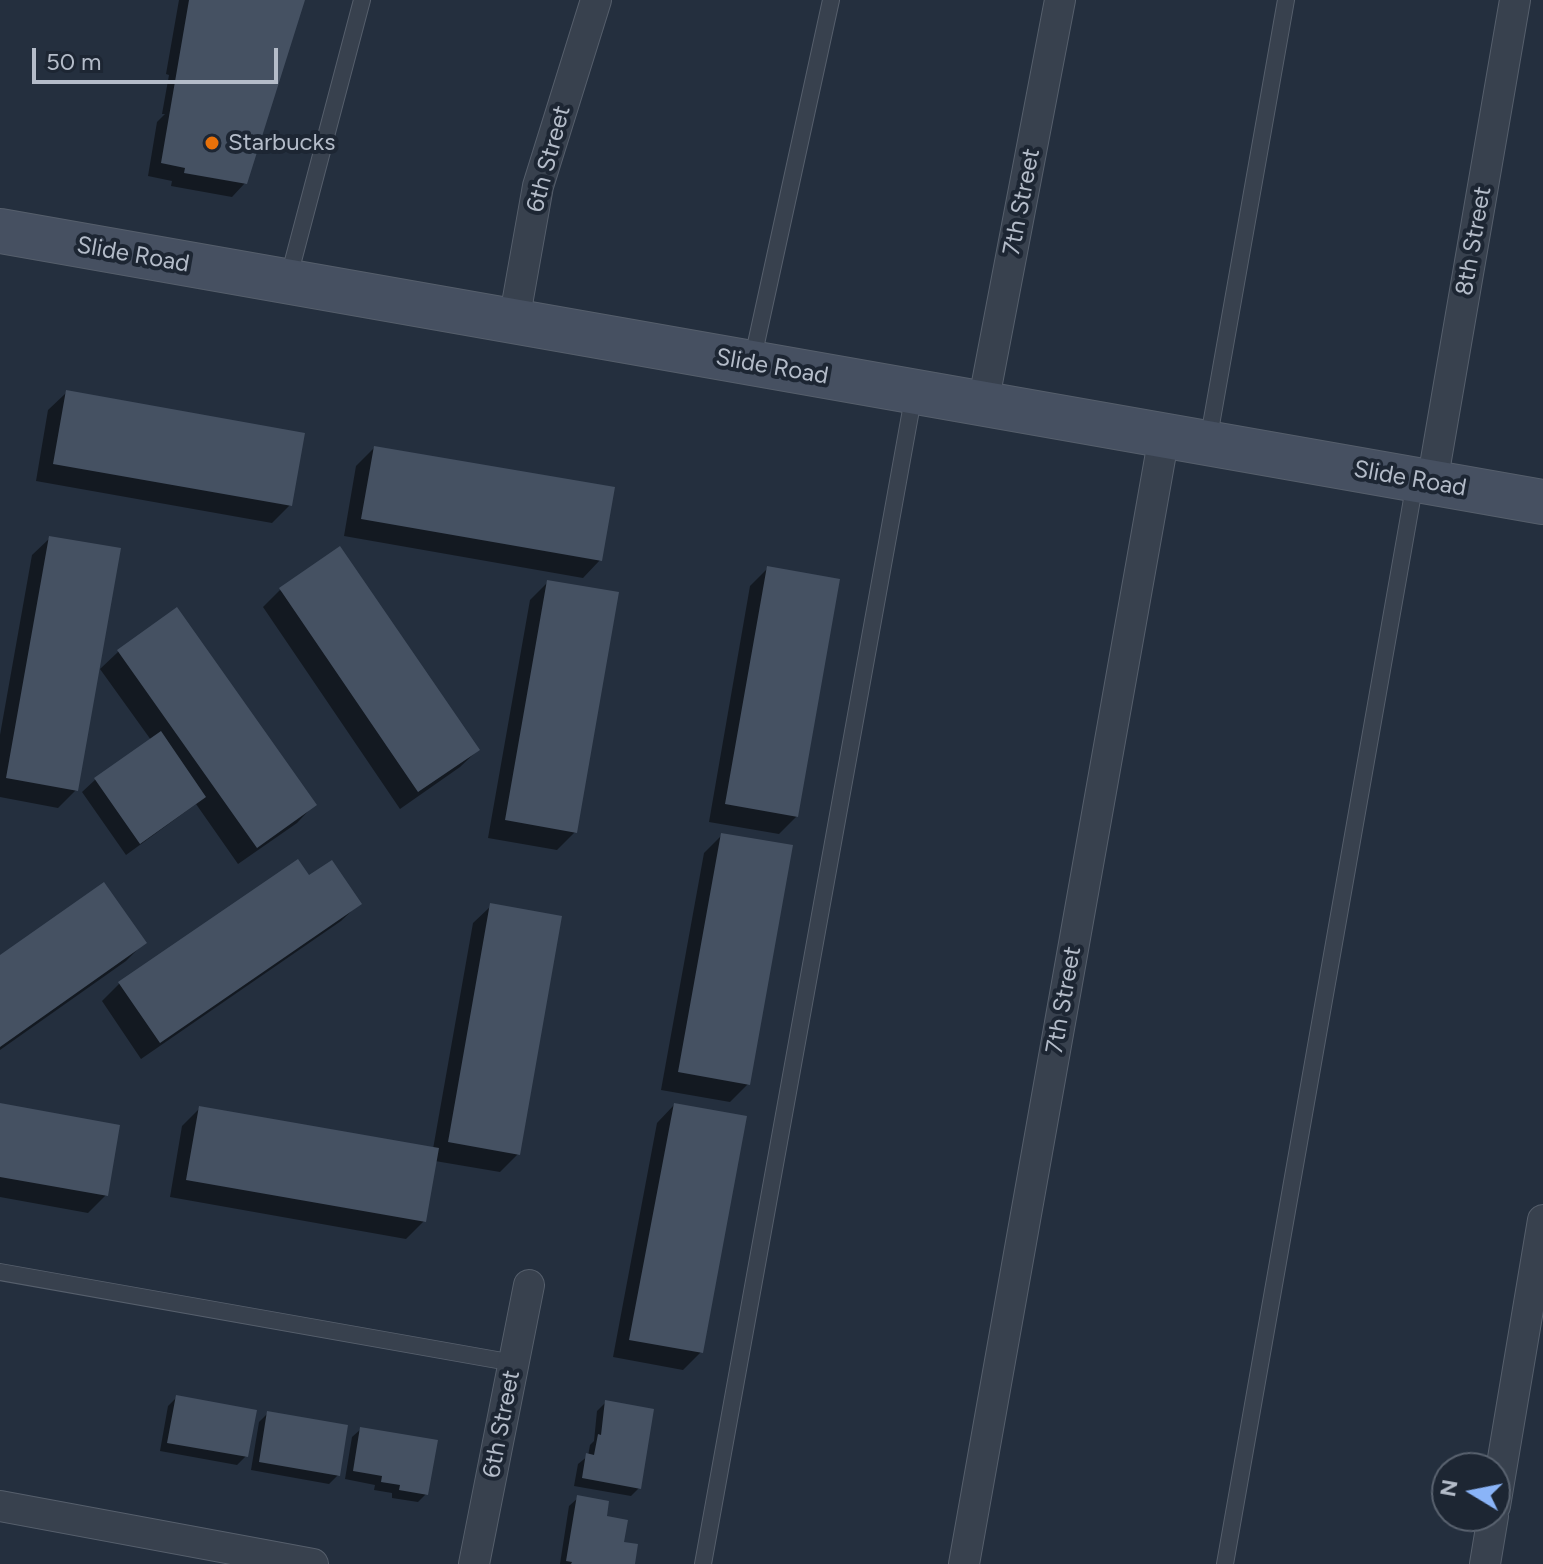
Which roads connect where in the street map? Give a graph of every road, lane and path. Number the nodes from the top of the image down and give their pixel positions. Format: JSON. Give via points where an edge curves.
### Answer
{"nodes":[{"id":1,"x":362,"y":0,"type":"edge"},
{"id":2,"x":596,"y":0,"type":"edge"},
{"id":3,"x":831,"y":0,"type":"edge"},
{"id":4,"x":1060,"y":0,"type":"edge"},
{"id":5,"x":1286,"y":0,"type":"edge"},
{"id":6,"x":1515,"y":0,"type":"edge"},
{"id":7,"x":0,"y":231,"type":"edge"},
{"id":8,"x":288,"y":282,"type":"junction"},
{"id":9,"x":514,"y":321,"type":"junction"},
{"id":10,"x":751,"y":363,"type":"junction"},
{"id":11,"x":914,"y":392,"type":"junction"},
{"id":12,"x":983,"y":404,"type":"junction"},
{"id":13,"x":1164,"y":436,"type":"junction"},
{"id":14,"x":1207,"y":443,"type":"junction"},
{"id":15,"x":1424,"y":481,"type":"junction"},
{"id":16,"x":1543,"y":502,"type":"edge"},
{"id":17,"x":1543,"y":1220,"type":"edge"},
{"id":18,"x":0,"y":1272,"type":"edge"},
{"id":19,"x":529,"y":1285,"type":"dead end"},
{"id":20,"x":514,"y":1363,"type":"junction"},
{"id":21,"x":1504,"y":1452,"type":"edge"},
{"id":22,"x":0,"y":1506,"type":"edge"},
{"id":23,"x":1490,"y":1532,"type":"edge"},
{"id":24,"x":158,"y":1550,"type":"edge"},
{"id":25,"x":313,"y":1564,"type":"edge"},
{"id":26,"x":474,"y":1564,"type":"edge"},
{"id":27,"x":703,"y":1564,"type":"edge"},
{"id":28,"x":964,"y":1564,"type":"edge"},
{"id":29,"x":1225,"y":1564,"type":"edge"},
{"id":30,"x":1485,"y":1564,"type":"edge"}],
"edges":[{"from":1,"to":8,"type":"lane"},
{"from":2,"to":9,"type":"street","name":"6th Street","via":[[538,186]]},
{"from":3,"to":10,"type":"lane"},
{"from":4,"to":12,"type":"street","name":"7th Street"},
{"from":5,"to":14,"type":"lane"},
{"from":6,"to":15,"type":"street","name":"8th Street"},
{"from":7,"to":8,"type":"main road","name":"Slide Road"},
{"from":8,"to":9,"type":"main road","name":"Slide Road"},
{"from":9,"to":10,"type":"main road","name":"Slide Road"},
{"from":10,"to":11,"type":"main road","name":"Slide Road"},
{"from":11,"to":12,"type":"main road","name":"Slide Road"},
{"from":11,"to":27,"type":"lane"},
{"from":12,"to":13,"type":"main road","name":"Slide Road"},
{"from":13,"to":14,"type":"main road","name":"Slide Road"},
{"from":13,"to":28,"type":"street","name":"7th Street"},
{"from":14,"to":15,"type":"main road","name":"Slide Road"},
{"from":15,"to":16,"type":"main road","name":"Slide Road"},
{"from":15,"to":29,"type":"lane"},
{"from":17,"to":21,"type":"street"},
{"from":18,"to":20,"type":"lane"},
{"from":19,"to":20,"type":"street","name":"6th Street"},
{"from":20,"to":26,"type":"street","name":"6th Street"},
{"from":22,"to":24,"type":"street"},
{"from":23,"to":30,"type":"street"},
{"from":24,"to":25,"type":"street"}]}
